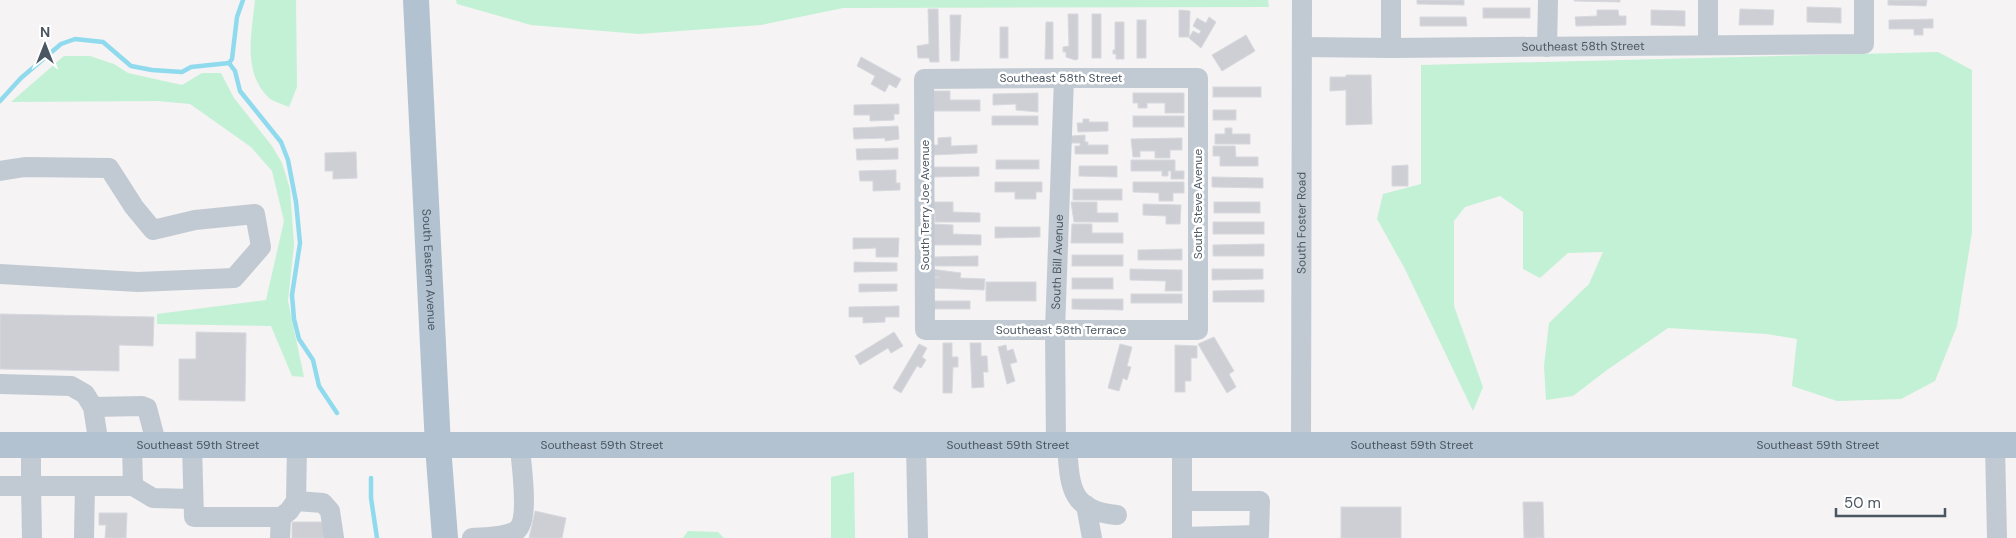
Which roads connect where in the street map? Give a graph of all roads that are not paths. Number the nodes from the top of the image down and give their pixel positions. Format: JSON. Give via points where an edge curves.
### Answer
{"nodes":[{"id":1,"x":416,"y":0,"type":"edge"},
{"id":2,"x":1302,"y":0,"type":"edge"},
{"id":3,"x":1391,"y":0,"type":"edge"},
{"id":4,"x":1548,"y":0,"type":"edge"},
{"id":5,"x":1708,"y":0,"type":"edge"},
{"id":6,"x":1864,"y":0,"type":"edge"},
{"id":7,"x":1708,"y":45,"type":"junction"},
{"id":8,"x":1303,"y":47,"type":"junction"},
{"id":9,"x":1547,"y":47,"type":"junction"},
{"id":10,"x":1391,"y":48,"type":"junction"},
{"id":11,"x":1064,"y":78,"type":"junction"},
{"id":12,"x":1198,"y":78,"type":"joint"},
{"id":13,"x":924,"y":79,"type":"joint"},
{"id":14,"x":0,"y":171,"type":"edge"},
{"id":15,"x":0,"y":274,"type":"edge"},
{"id":16,"x":925,"y":330,"type":"joint"},
{"id":17,"x":1055,"y":330,"type":"junction"},
{"id":18,"x":1198,"y":330,"type":"joint"},
{"id":19,"x":0,"y":384,"type":"edge"},
{"id":20,"x":93,"y":406,"type":"junction"},
{"id":21,"x":0,"y":445,"type":"edge"},
{"id":22,"x":31,"y":445,"type":"junction"},
{"id":23,"x":1182,"y":445,"type":"junction"},
{"id":24,"x":1301,"y":445,"type":"junction"},
{"id":25,"x":2005,"y":445,"type":"edge"},
{"id":26,"x":99,"y":446,"type":"junction"},
{"id":27,"x":144,"y":446,"type":"junction"},
{"id":28,"x":192,"y":446,"type":"junction"},
{"id":29,"x":297,"y":446,"type":"junction"},
{"id":30,"x":438,"y":446,"type":"junction"},
{"id":31,"x":916,"y":446,"type":"junction"},
{"id":32,"x":1061,"y":446,"type":"junction"},
{"id":33,"x":520,"y":447,"type":"junction"},
{"id":34,"x":0,"y":486,"type":"edge"},
{"id":35,"x":31,"y":486,"type":"junction"},
{"id":36,"x":85,"y":486,"type":"junction"},
{"id":37,"x":133,"y":486,"type":"junction"},
{"id":38,"x":193,"y":499,"type":"junction"},
{"id":39,"x":296,"y":501,"type":"junction"},
{"id":40,"x":1182,"y":501,"type":"dead end"},
{"id":41,"x":1086,"y":506,"type":"junction"},
{"id":42,"x":1117,"y":515,"type":"dead end"},
{"id":43,"x":281,"y":517,"type":"junction"},
{"id":44,"x":32,"y":538,"type":"edge"},
{"id":45,"x":84,"y":538,"type":"edge"},
{"id":46,"x":280,"y":538,"type":"edge"},
{"id":47,"x":334,"y":538,"type":"edge"},
{"id":48,"x":444,"y":538,"type":"edge"},
{"id":49,"x":472,"y":538,"type":"edge"},
{"id":50,"x":918,"y":538,"type":"edge"},
{"id":51,"x":1092,"y":538,"type":"edge"},
{"id":52,"x":1997,"y":538,"type":"edge"}],
"edges":[{"from":1,"to":30,"type":"main road","name":"South Eastern Avenue"},
{"from":2,"to":8,"type":"street","name":"South Foster Road"},
{"from":3,"to":10,"type":"street"},
{"from":4,"to":9,"type":"street"},
{"from":5,"to":7,"type":"street"},
{"from":6,"to":7,"type":"street","name":"Southeast 58th Street","via":[[1864,44]]},
{"from":7,"to":9,"type":"street","name":"Southeast 58th Street"},
{"from":8,"to":10,"type":"street","name":"Southeast 58th Street"},
{"from":8,"to":24,"type":"street","name":"South Foster Road"},
{"from":9,"to":10,"type":"street","name":"Southeast 58th Street"},
{"from":11,"to":12,"type":"street","name":"Southeast 58th Street"},
{"from":11,"to":13,"type":"street","name":"Southeast 58th Street"},
{"from":11,"to":17,"type":"street","name":"South Bill Avenue"},
{"from":12,"to":18,"type":"street","name":"South Steve Avenue"},
{"from":13,"to":16,"type":"street","name":"South Terry Joe Avenue"},
{"from":14,"to":15,"type":"street","via":[[109,168],[153,230],[196,220],[255,214],[261,247],[234,278],[138,282]]},
{"from":16,"to":17,"type":"street","name":"Southeast 58th Terrace"},
{"from":17,"to":18,"type":"street","name":"Southeast 58th Terrace"},
{"from":17,"to":32,"type":"street","name":"South Bill Avenue"},
{"from":19,"to":20,"type":"street","via":[[71,386],[85,394]]},
{"from":20,"to":26,"type":"street"},
{"from":20,"to":27,"type":"street","via":[[147,408]]},
{"from":21,"to":22,"type":"main road","name":"Southeast 59th Street"},
{"from":22,"to":26,"type":"main road","name":"Southeast 59th Street"},
{"from":22,"to":35,"type":"street"},
{"from":23,"to":24,"type":"main road","name":"Southeast 59th Street"},
{"from":23,"to":32,"type":"main road","name":"Southeast 59th Street"},
{"from":23,"to":40,"type":"street"},
{"from":24,"to":25,"type":"main road","name":"Southeast 59th Street"},
{"from":25,"to":52,"type":"street"},
{"from":26,"to":27,"type":"main road","name":"Southeast 59th Street"},
{"from":27,"to":28,"type":"main road","name":"Southeast 59th Street"},
{"from":27,"to":37,"type":"street"},
{"from":28,"to":29,"type":"main road","name":"Southeast 59th Street"},
{"from":28,"to":38,"type":"street"},
{"from":29,"to":30,"type":"main road","name":"Southeast 59th Street"},
{"from":29,"to":39,"type":"street"},
{"from":30,"to":33,"type":"main road","name":"Southeast 59th Street"},
{"from":30,"to":48,"type":"main road","name":"South Eastern Avenue"},
{"from":31,"to":32,"type":"main road","name":"Southeast 59th Street"},
{"from":31,"to":33,"type":"main road","name":"Southeast 59th Street"},
{"from":31,"to":50,"type":"street"},
{"from":32,"to":41,"type":"street","name":"South Bill Avenue","via":[[1070,487]]},
{"from":33,"to":49,"type":"street","via":[[524,502],[522,524],[507,534]]},
{"from":34,"to":35,"type":"street"},
{"from":35,"to":36,"type":"street"},
{"from":35,"to":44,"type":"street"},
{"from":36,"to":37,"type":"street"},
{"from":36,"to":45,"type":"street"},
{"from":37,"to":38,"type":"street","via":[[153,498]]},
{"from":38,"to":43,"type":"street","via":[[194,517]]},
{"from":39,"to":43,"type":"street"},
{"from":39,"to":47,"type":"street","via":[[323,503],[330,511]]},
{"from":41,"to":42,"type":"street","via":[[1100,514]]},
{"from":41,"to":51,"type":"street"},
{"from":43,"to":46,"type":"street"}]}
